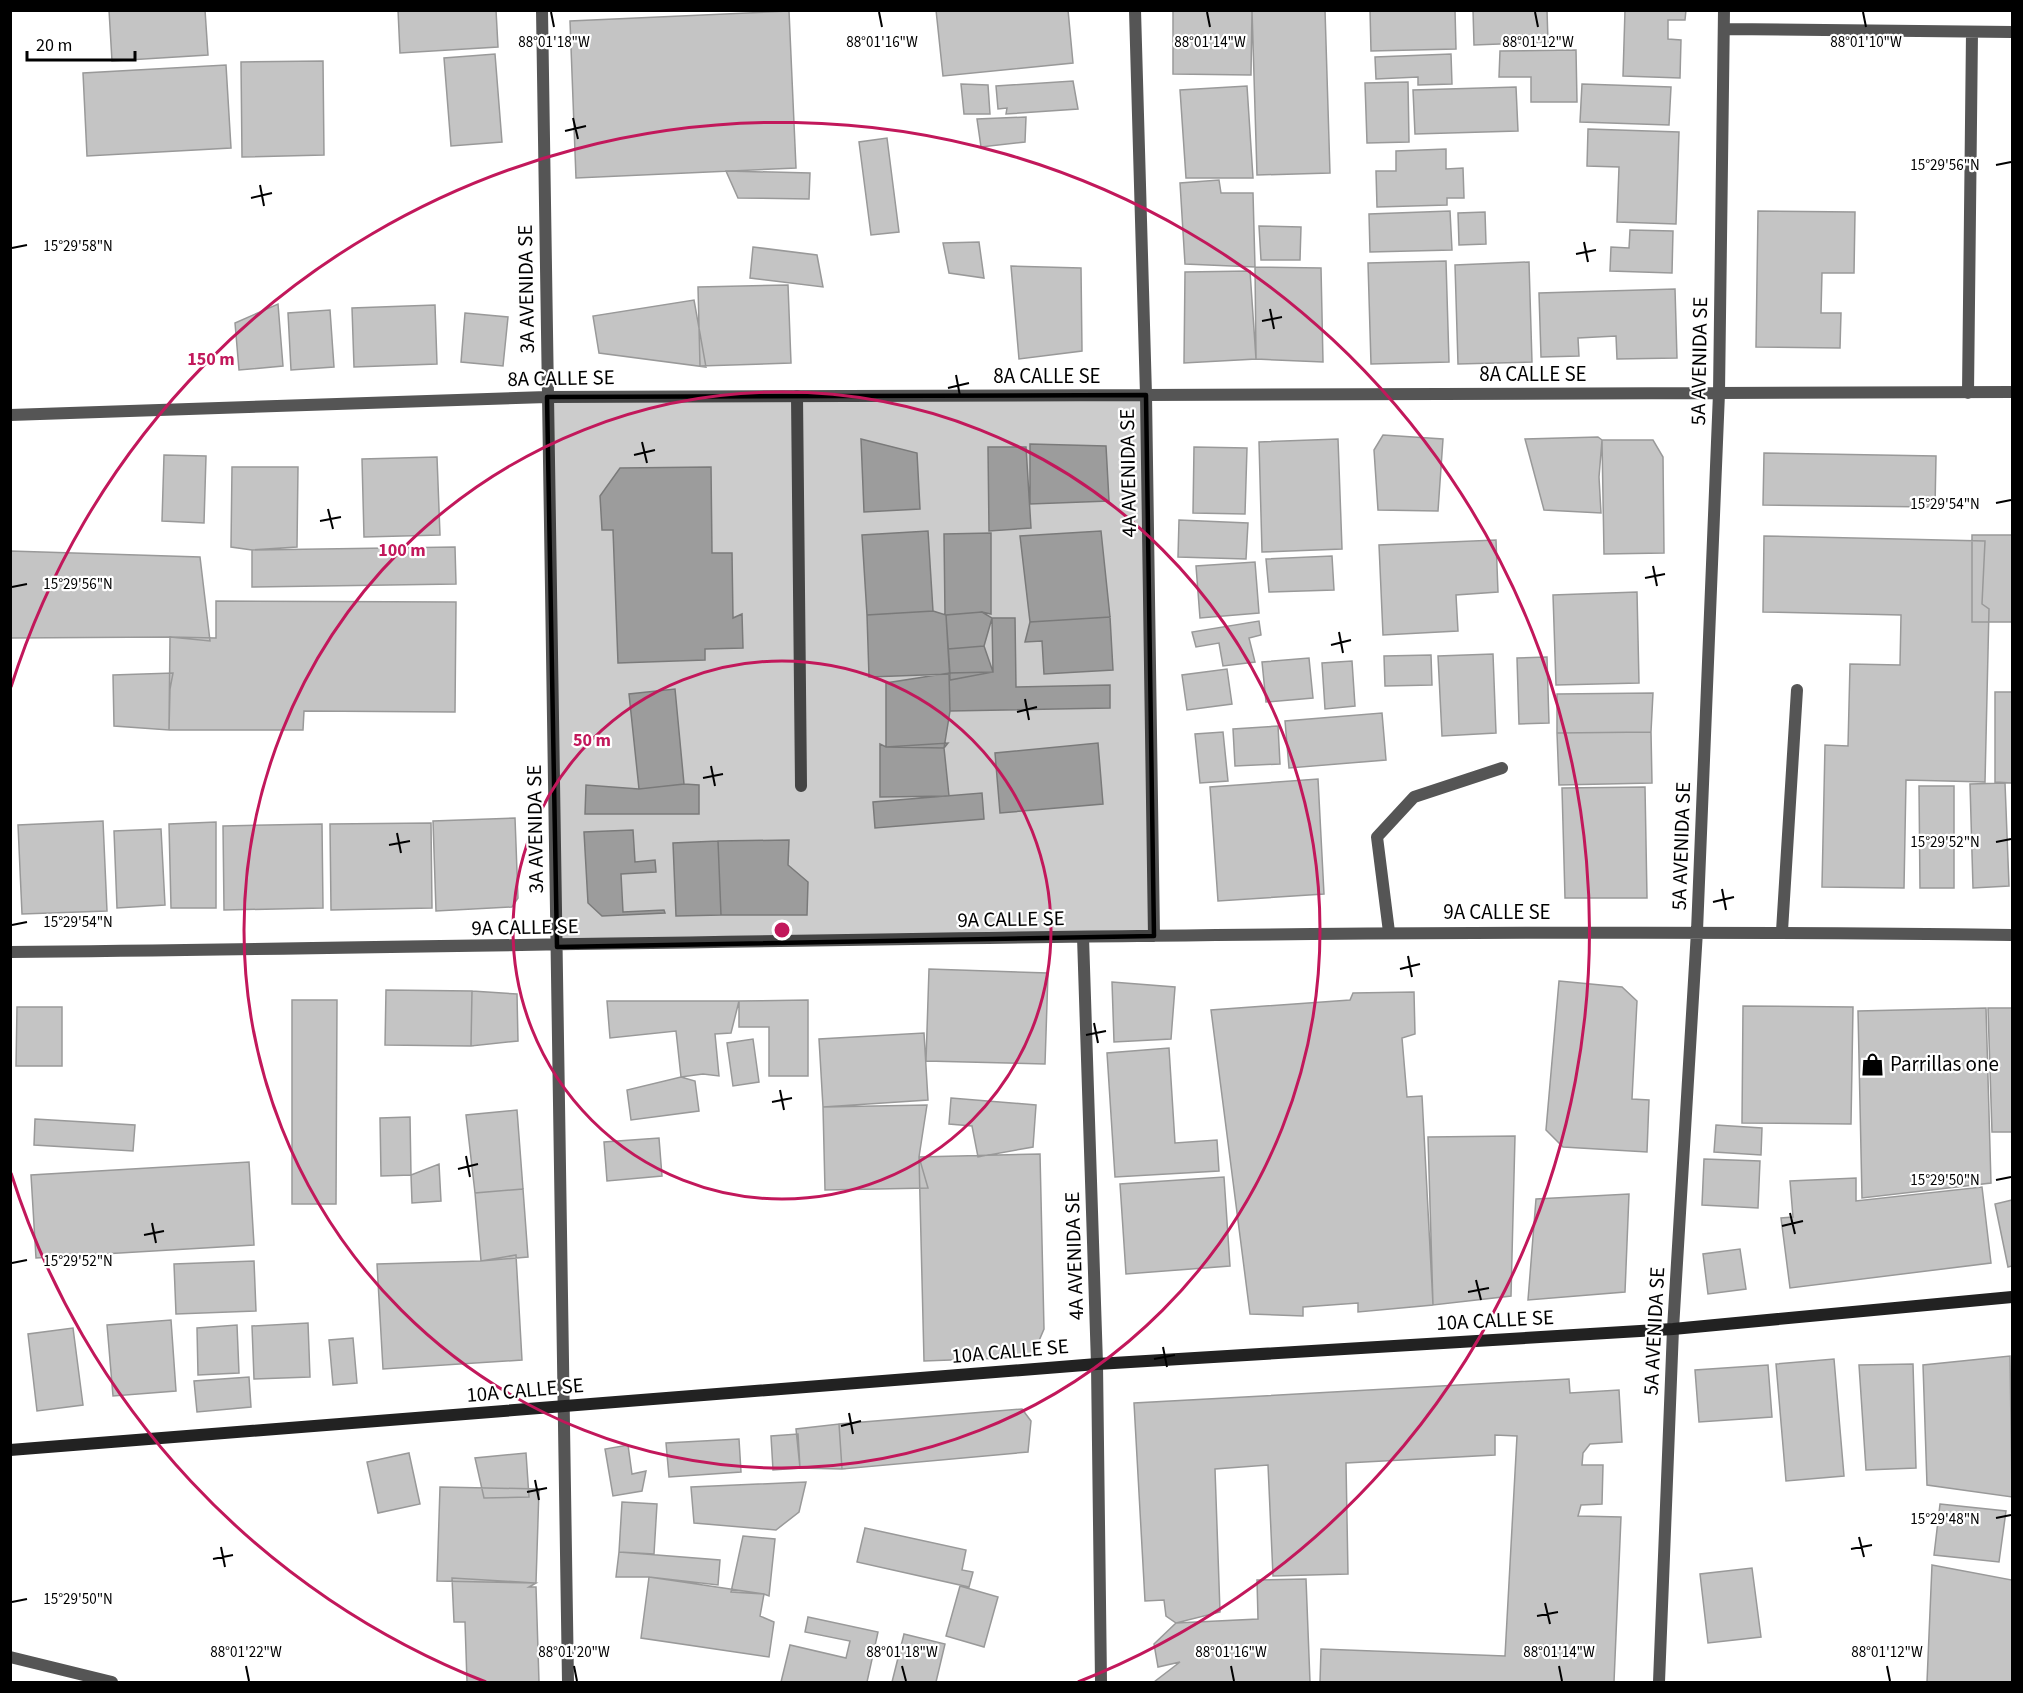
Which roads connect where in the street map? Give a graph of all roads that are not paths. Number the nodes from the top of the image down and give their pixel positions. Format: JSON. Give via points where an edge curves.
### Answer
{"nodes":[{"id":1,"x":542,"y":10,"type":"edge"},
{"id":2,"x":1135,"y":10,"type":"edge"},
{"id":3,"x":1724,"y":10,"type":"edge"},
{"id":4,"x":1724,"y":28,"type":"junction"},
{"id":5,"x":1972,"y":32,"type":"junction"},
{"id":6,"x":2013,"y":32,"type":"edge"},
{"id":7,"x":2013,"y":392,"type":"edge"},
{"id":8,"x":1719,"y":393,"type":"junction"},
{"id":9,"x":1968,"y":393,"type":"junction"},
{"id":10,"x":1146,"y":395,"type":"junction"},
{"id":11,"x":797,"y":396,"type":"junction"},
{"id":12,"x":547,"y":397,"type":"junction"},
{"id":13,"x":10,"y":415,"type":"edge"},
{"id":14,"x":1797,"y":690,"type":"dead end"},
{"id":15,"x":1502,"y":768,"type":"dead end"},
{"id":16,"x":801,"y":786,"type":"dead end"},
{"id":17,"x":1697,"y":931,"type":"junction"},
{"id":18,"x":1389,"y":932,"type":"junction"},
{"id":19,"x":1782,"y":932,"type":"junction"},
{"id":20,"x":2013,"y":934,"type":"edge"},
{"id":21,"x":1154,"y":936,"type":"junction"},
{"id":22,"x":1083,"y":937,"type":"junction"},
{"id":23,"x":557,"y":946,"type":"junction"},
{"id":24,"x":10,"y":952,"type":"edge"},
{"id":25,"x":2013,"y":1297,"type":"edge"},
{"id":26,"x":1673,"y":1329,"type":"junction"},
{"id":27,"x":1097,"y":1364,"type":"junction"},
{"id":28,"x":564,"y":1406,"type":"junction"},
{"id":29,"x":10,"y":1450,"type":"edge"},
{"id":30,"x":10,"y":1657,"type":"edge"},
{"id":31,"x":112,"y":1683,"type":"edge"},
{"id":32,"x":568,"y":1683,"type":"edge"},
{"id":33,"x":1101,"y":1683,"type":"edge"},
{"id":34,"x":1659,"y":1683,"type":"edge"}],
"edges":[{"from":1,"to":12,"type":"street","name":"3A AVENIDA SE"},
{"from":2,"to":10,"type":"street","name":"4A AVENIDA SE"},
{"from":3,"to":4,"type":"street","name":"5A AVENIDA SE"},
{"from":4,"to":5,"type":"street"},
{"from":4,"to":8,"type":"street","name":"5A AVENIDA SE"},
{"from":5,"to":6,"type":"street"},
{"from":5,"to":9,"type":"street"},
{"from":7,"to":9,"type":"street","name":"8A CALLE SE"},
{"from":8,"to":9,"type":"street","name":"8A CALLE SE"},
{"from":8,"to":10,"type":"street","name":"8A CALLE SE"},
{"from":8,"to":17,"type":"street","name":"5A AVENIDA SE"},
{"from":10,"to":11,"type":"street","name":"8A CALLE SE"},
{"from":10,"to":21,"type":"street","name":"4A AVENIDA SE"},
{"from":11,"to":12,"type":"street","name":"8A CALLE SE"},
{"from":11,"to":16,"type":"street"},
{"from":12,"to":13,"type":"street","name":"8A CALLE SE"},
{"from":12,"to":23,"type":"street","name":"3A AVENIDA SE"},
{"from":14,"to":19,"type":"street"},
{"from":15,"to":18,"type":"street","via":[[1414,796],[1377,837]]},
{"from":17,"to":18,"type":"street","name":"9A CALLE SE"},
{"from":17,"to":19,"type":"street","name":"9A CALLE SE"},
{"from":17,"to":26,"type":"street","name":"5A AVENIDA SE"},
{"from":18,"to":21,"type":"street","name":"9A CALLE SE"},
{"from":19,"to":20,"type":"street","name":"9A CALLE SE"},
{"from":21,"to":22,"type":"street","name":"9A CALLE SE"},
{"from":22,"to":23,"type":"street","name":"9A CALLE SE"},
{"from":22,"to":27,"type":"street","name":"4A AVENIDA SE"},
{"from":23,"to":24,"type":"street","name":"9A CALLE SE"},
{"from":23,"to":28,"type":"street","name":"3A AVENIDA SE"},
{"from":25,"to":26,"type":"street","name":"10A CALLE SE"},
{"from":26,"to":27,"type":"street","name":"10A CALLE SE"},
{"from":26,"to":34,"type":"street","name":"5A AVENIDA SE"},
{"from":27,"to":28,"type":"street","name":"10A CALLE SE"},
{"from":27,"to":33,"type":"street","name":"4A AVENIDA SE"},
{"from":28,"to":29,"type":"street","name":"10A CALLE SE"},
{"from":28,"to":32,"type":"street","name":"3A AVENIDA SE"},
{"from":30,"to":31,"type":"street"}]}
